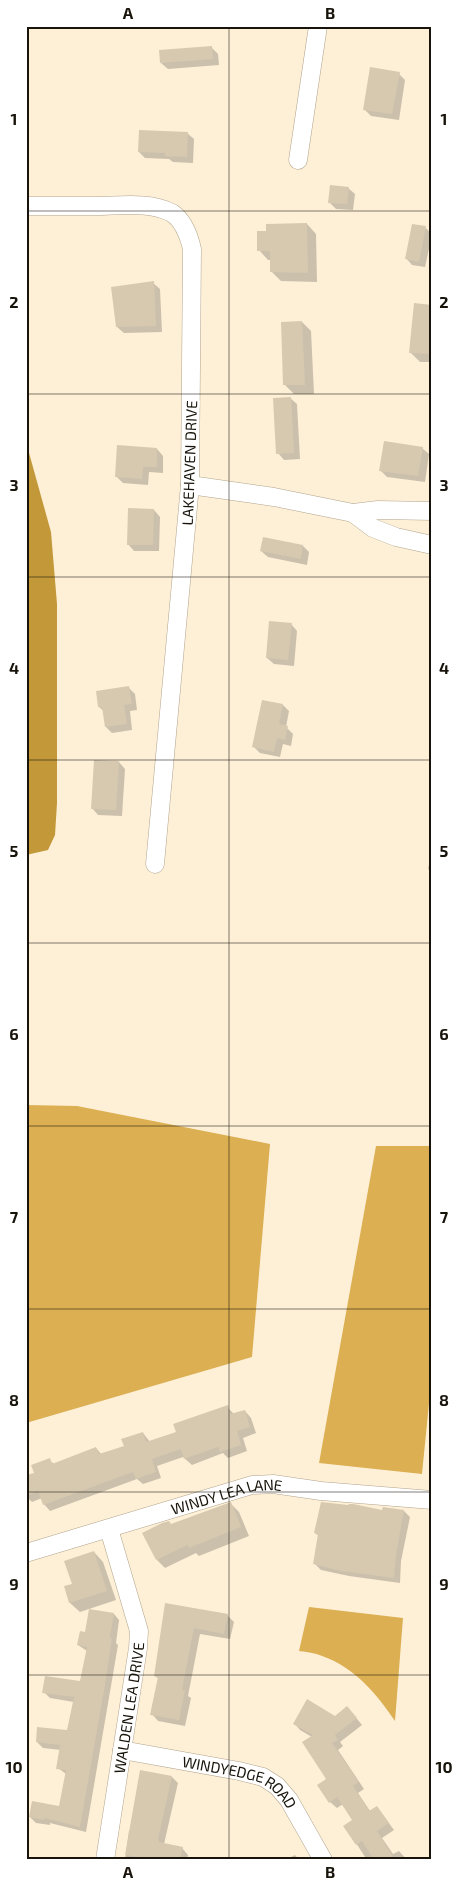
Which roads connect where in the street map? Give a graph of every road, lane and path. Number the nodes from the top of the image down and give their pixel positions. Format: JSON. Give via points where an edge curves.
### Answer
{"nodes":[{"id":1,"x":318,"y":26,"type":"edge"},
{"id":2,"x":298,"y":160,"type":"dead end"},
{"id":3,"x":26,"y":206,"type":"edge"},
{"id":4,"x":190,"y":484,"type":"junction"},
{"id":5,"x":432,"y":511,"type":"edge"},
{"id":6,"x":353,"y":513,"type":"junction"},
{"id":7,"x":432,"y":545,"type":"edge"},
{"id":8,"x":155,"y":864,"type":"dead end"},
{"id":9,"x":432,"y":1500,"type":"edge"},
{"id":10,"x":108,"y":1529,"type":"junction"},
{"id":11,"x":26,"y":1553,"type":"edge"},
{"id":12,"x":122,"y":1750,"type":"junction"},
{"id":13,"x":105,"y":1860,"type":"edge"},
{"id":14,"x":323,"y":1860,"type":"edge"}],
"edges":[{"from":1,"to":2,"type":"street"},
{"from":3,"to":4,"type":"street","name":"LAKEHAVEN DRIVE","via":[[136,205],[158,208],[172,213],[188,233],[192,249]]},
{"from":4,"to":6,"type":"street"},
{"from":4,"to":8,"type":"street","name":"LAKEHAVEN DRIVE"},
{"from":5,"to":6,"type":"street"},
{"from":6,"to":7,"type":"street","via":[[373,528]]},
{"from":9,"to":10,"type":"street","name":"WINDY LEA LANE","via":[[273,1484],[252,1485]]},
{"from":10,"to":11,"type":"street","name":"WINDY LEA LANE"},
{"from":10,"to":12,"type":"street","name":"WALDEN LEA DRIVE","via":[[139,1631]]},
{"from":12,"to":13,"type":"street","name":"WALDEN LEA DRIVE"},
{"from":12,"to":14,"type":"street","name":"WINDYEDGE ROAD","via":[[263,1777],[277,1786],[289,1800]]}]}
